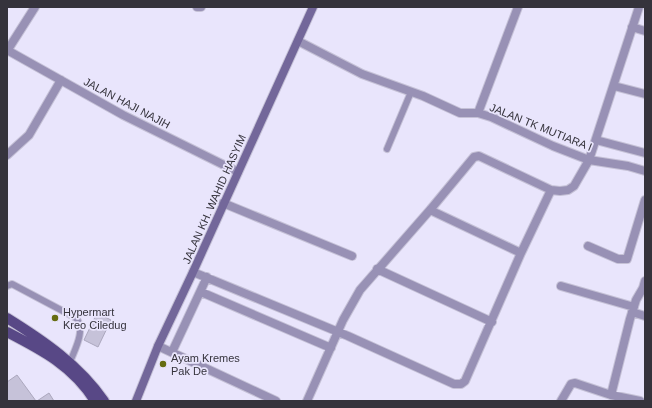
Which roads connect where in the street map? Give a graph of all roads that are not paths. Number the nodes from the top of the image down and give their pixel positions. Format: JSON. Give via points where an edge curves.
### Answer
{"nodes":[{"id":1,"x":36,"y":7,"type":"edge"},
{"id":2,"x":197,"y":7,"type":"edge"},
{"id":3,"x":201,"y":7,"type":"edge"},
{"id":4,"x":313,"y":7,"type":"edge"},
{"id":5,"x":518,"y":7,"type":"edge"},
{"id":6,"x":639,"y":7,"type":"edge"},
{"id":7,"x":632,"y":27,"type":"junction"},
{"id":8,"x":645,"y":30,"type":"edge"},
{"id":9,"x":298,"y":41,"type":"junction"},
{"id":10,"x":7,"y":50,"type":"edge"},
{"id":11,"x":61,"y":80,"type":"junction"},
{"id":12,"x":614,"y":86,"type":"junction"},
{"id":13,"x":410,"y":92,"type":"junction"},
{"id":14,"x":645,"y":94,"type":"edge"},
{"id":15,"x":478,"y":113,"type":"junction"},
{"id":16,"x":596,"y":140,"type":"junction"},
{"id":17,"x":387,"y":149,"type":"dead end"},
{"id":18,"x":645,"y":153,"type":"edge"},
{"id":19,"x":7,"y":155,"type":"edge"},
{"id":20,"x":589,"y":160,"type":"junction"},
{"id":21,"x":645,"y":171,"type":"edge"},
{"id":22,"x":238,"y":172,"type":"junction"},
{"id":23,"x":551,"y":190,"type":"junction"},
{"id":24,"x":645,"y":200,"type":"edge"},
{"id":25,"x":223,"y":203,"type":"junction"},
{"id":26,"x":430,"y":210,"type":"junction"},
{"id":27,"x":588,"y":246,"type":"dead end"},
{"id":28,"x":521,"y":253,"type":"junction"},
{"id":29,"x":352,"y":256,"type":"dead end"},
{"id":30,"x":377,"y":269,"type":"junction"},
{"id":31,"x":193,"y":272,"type":"junction"},
{"id":32,"x":207,"y":277,"type":"junction"},
{"id":33,"x":645,"y":281,"type":"edge"},
{"id":34,"x":7,"y":286,"type":"edge"},
{"id":35,"x":561,"y":286,"type":"dead end"},
{"id":36,"x":201,"y":292,"type":"junction"},
{"id":37,"x":633,"y":310,"type":"junction"},
{"id":38,"x":645,"y":316,"type":"edge"},
{"id":39,"x":7,"y":318,"type":"edge"},
{"id":40,"x":492,"y":322,"type":"junction"},
{"id":41,"x":7,"y":332,"type":"edge"},
{"id":42,"x":338,"y":332,"type":"junction"},
{"id":43,"x":158,"y":346,"type":"junction"},
{"id":44,"x":331,"y":348,"type":"junction"},
{"id":45,"x":172,"y":352,"type":"junction"},
{"id":46,"x":70,"y":362,"type":"junction"},
{"id":47,"x":611,"y":395,"type":"junction"},
{"id":48,"x":95,"y":401,"type":"edge"},
{"id":49,"x":104,"y":401,"type":"edge"},
{"id":50,"x":136,"y":401,"type":"edge"},
{"id":51,"x":276,"y":401,"type":"edge"},
{"id":52,"x":308,"y":401,"type":"edge"},
{"id":53,"x":561,"y":401,"type":"edge"},
{"id":54,"x":640,"y":401,"type":"edge"}],
"edges":[{"from":1,"to":10,"type":"street"},
{"from":2,"to":3,"type":"street"},
{"from":4,"to":9,"type":"street","name":"JALAN KH. WAHID HASYIM"},
{"from":5,"to":15,"type":"street"},
{"from":6,"to":7,"type":"street"},
{"from":7,"to":8,"type":"street"},
{"from":7,"to":12,"type":"street"},
{"from":9,"to":13,"type":"street","name":"JALAN TK MUTIARA I","via":[[362,74]]},
{"from":9,"to":22,"type":"street","name":"JALAN KH. WAHID HASYIM"},
{"from":10,"to":11,"type":"street","name":"JALAN HAJI NAJIH"},
{"from":11,"to":19,"type":"street","via":[[29,135]]},
{"from":11,"to":22,"type":"street","name":"JALAN HAJI NAJIH","via":[[122,115]]},
{"from":12,"to":14,"type":"street"},
{"from":12,"to":16,"type":"street"},
{"from":13,"to":15,"type":"street","name":"JALAN TK MUTIARA I","via":[[460,113]]},
{"from":13,"to":17,"type":"lane"},
{"from":15,"to":20,"type":"street","name":"JALAN TK MUTIARA I"},
{"from":16,"to":18,"type":"street"},
{"from":16,"to":20,"type":"street"},
{"from":20,"to":21,"type":"street","name":"JALAN TK MUTIARA I"},
{"from":20,"to":23,"type":"street","via":[[574,186],[568,190]]},
{"from":22,"to":25,"type":"street","name":"JALAN KH. WAHID HASYIM"},
{"from":23,"to":26,"type":"street","via":[[477,156]]},
{"from":23,"to":28,"type":"street"},
{"from":24,"to":27,"type":"street","via":[[627,259],[618,259]]},
{"from":25,"to":29,"type":"street"},
{"from":25,"to":31,"type":"street","name":"JALAN KH. WAHID HASYIM"},
{"from":26,"to":28,"type":"street"},
{"from":26,"to":30,"type":"street"},
{"from":28,"to":40,"type":"street"},
{"from":30,"to":40,"type":"street"},
{"from":30,"to":42,"type":"street","via":[[360,290]]},
{"from":31,"to":32,"type":"street"},
{"from":31,"to":43,"type":"street","name":"JALAN KH. WAHID HASYIM"},
{"from":32,"to":36,"type":"street"},
{"from":32,"to":42,"type":"street"},
{"from":33,"to":37,"type":"street"},
{"from":34,"to":46,"type":"lane","via":[[12,284],[80,322],[80,332]]},
{"from":35,"to":37,"type":"street"},
{"from":36,"to":44,"type":"street"},
{"from":36,"to":45,"type":"street"},
{"from":37,"to":38,"type":"street"},
{"from":37,"to":47,"type":"street"},
{"from":39,"to":46,"type":"main road"},
{"from":40,"to":42,"type":"street","via":[[465,381],[461,384],[454,384]]},
{"from":41,"to":48,"type":"main road","via":[[52,356],[74,376]]},
{"from":42,"to":44,"type":"street"},
{"from":43,"to":45,"type":"street"},
{"from":43,"to":50,"type":"street","name":"JALAN KH. WAHID HASYIM"},
{"from":44,"to":52,"type":"street"},
{"from":45,"to":51,"type":"street"},
{"from":46,"to":49,"type":"main road"},
{"from":47,"to":53,"type":"street","via":[[575,383],[571,384]]},
{"from":47,"to":54,"type":"street"}]}
